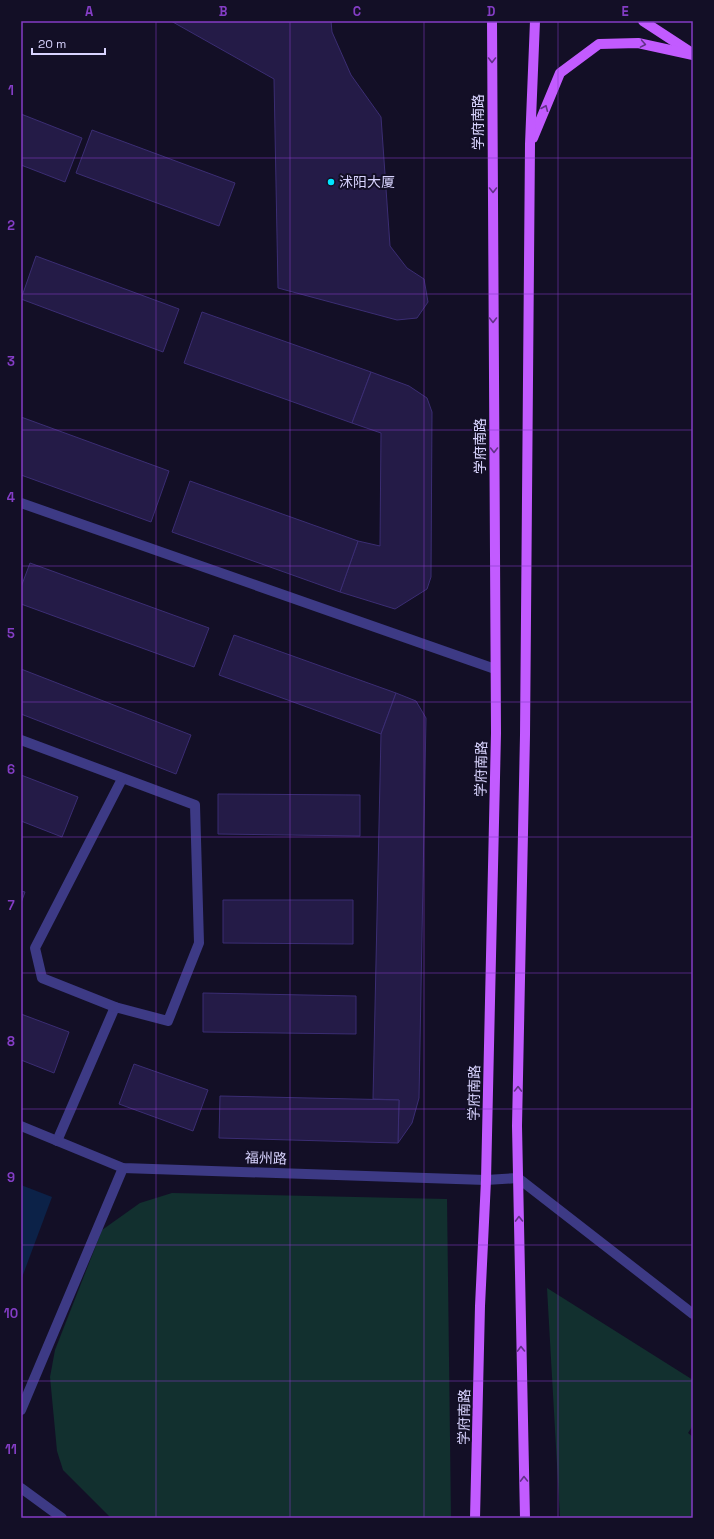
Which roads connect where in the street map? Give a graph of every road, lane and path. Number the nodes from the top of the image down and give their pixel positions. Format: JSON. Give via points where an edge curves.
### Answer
{"nodes":[{"id":1,"x":492,"y":21,"type":"edge"},
{"id":2,"x":535,"y":21,"type":"edge"},
{"id":3,"x":644,"y":21,"type":"edge"},
{"id":4,"x":693,"y":54,"type":"edge"},
{"id":5,"x":530,"y":144,"type":"junction"},
{"id":6,"x":21,"y":502,"type":"edge"},
{"id":7,"x":495,"y":669,"type":"junction"},
{"id":8,"x":21,"y":740,"type":"edge"},
{"id":9,"x":122,"y":778,"type":"junction"},
{"id":10,"x":115,"y":1007,"type":"junction"},
{"id":11,"x":21,"y":1126,"type":"edge"},
{"id":12,"x":57,"y":1141,"type":"junction"},
{"id":13,"x":123,"y":1168,"type":"junction"},
{"id":14,"x":518,"y":1178,"type":"junction"},
{"id":15,"x":486,"y":1180,"type":"junction"},
{"id":16,"x":693,"y":1314,"type":"edge"},
{"id":17,"x":21,"y":1410,"type":"edge"},
{"id":18,"x":21,"y":1488,"type":"edge"},
{"id":19,"x":62,"y":1518,"type":"edge"},
{"id":20,"x":475,"y":1518,"type":"edge"},
{"id":21,"x":525,"y":1518,"type":"edge"}],
"edges":[{"from":1,"to":7,"type":"main road","name":"学府南路","one_way":true},
{"from":2,"to":5,"type":"main road"},
{"from":3,"to":4,"type":"main road"},
{"from":5,"to":4,"type":"main road","one_way":true,"via":[[560,73],[599,44],[638,43]]},
{"from":14,"to":5,"type":"main road","one_way":true},
{"from":6,"to":7,"type":"street"},
{"from":7,"to":15,"type":"main road","name":"学府南路","via":[[496,733]]},
{"from":8,"to":9,"type":"street"},
{"from":9,"to":10,"type":"street","via":[[35,948],[42,978]]},
{"from":9,"to":10,"type":"street","via":[[195,805],[199,944],[168,1021]]},
{"from":10,"to":12,"type":"street"},
{"from":11,"to":12,"type":"street","name":"福州路"},
{"from":12,"to":13,"type":"street","name":"福州路"},
{"from":13,"to":15,"type":"street","name":"福州路"},
{"from":13,"to":17,"type":"street"},
{"from":14,"to":15,"type":"street","name":"福州路"},
{"from":14,"to":16,"type":"street"},
{"from":21,"to":14,"type":"main road","one_way":true},
{"from":15,"to":20,"type":"main road","name":"学府南路"},
{"from":18,"to":19,"type":"street"}]}
